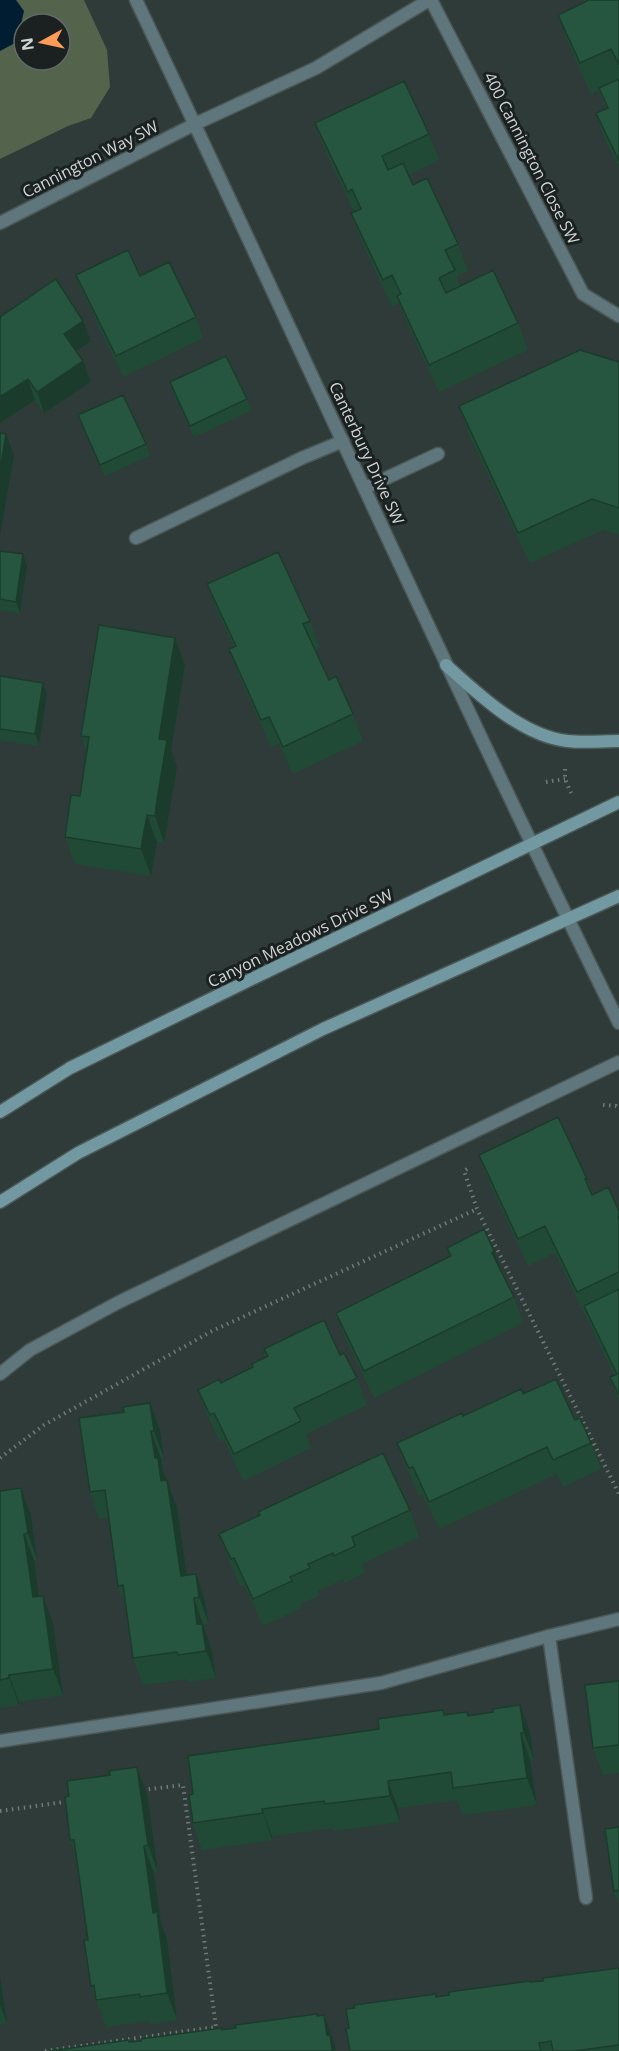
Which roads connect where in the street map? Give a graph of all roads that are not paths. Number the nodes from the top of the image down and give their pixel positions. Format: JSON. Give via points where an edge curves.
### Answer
{"nodes":[{"id":1,"x":136,"y":0,"type":"edge"},
{"id":2,"x":430,"y":0,"type":"edge"},
{"id":3,"x":195,"y":124,"type":"junction"},
{"id":4,"x":0,"y":223,"type":"edge"},
{"id":5,"x":619,"y":316,"type":"edge"},
{"id":6,"x":344,"y":441,"type":"junction"},
{"id":7,"x":438,"y":454,"type":"dead end"},
{"id":8,"x":365,"y":489,"type":"junction"},
{"id":9,"x":136,"y":538,"type":"dead end"},
{"id":10,"x":446,"y":665,"type":"junction"},
{"id":11,"x":619,"y":741,"type":"edge"},
{"id":12,"x":619,"y":802,"type":"edge"},
{"id":13,"x":533,"y":845,"type":"junction"},
{"id":14,"x":619,"y":896,"type":"edge"},
{"id":15,"x":568,"y":919,"type":"junction"},
{"id":16,"x":619,"y":1023,"type":"edge"},
{"id":17,"x":619,"y":1062,"type":"edge"},
{"id":18,"x":0,"y":1112,"type":"edge"},
{"id":19,"x":0,"y":1202,"type":"edge"},
{"id":20,"x":0,"y":1374,"type":"edge"},
{"id":21,"x":619,"y":1619,"type":"edge"},
{"id":22,"x":549,"y":1636,"type":"junction"},
{"id":23,"x":0,"y":1741,"type":"edge"},
{"id":24,"x":586,"y":1898,"type":"dead end"}],
"edges":[{"from":1,"to":3,"type":"street","name":"Canterbury Drive SW"},
{"from":2,"to":3,"type":"street","name":"400 Cannington Close SW","via":[[316,68]]},
{"from":2,"to":5,"type":"street","name":"400 Cannington Close SW","via":[[583,294]]},
{"from":3,"to":4,"type":"street","name":"Cannington Way SW"},
{"from":3,"to":6,"type":"street","name":"Canterbury Drive SW"},
{"from":6,"to":8,"type":"street","name":"Canterbury Drive SW"},
{"from":6,"to":9,"type":"street"},
{"from":7,"to":8,"type":"street"},
{"from":8,"to":10,"type":"street","name":"Canterbury Drive SW"},
{"from":10,"to":11,"type":"main road","via":[[491,705],[531,730],[566,741]]},
{"from":10,"to":13,"type":"street","name":"Canterbury Drive SW"},
{"from":12,"to":13,"type":"main road","name":"Canyon Meadows Drive SW"},
{"from":13,"to":15,"type":"street","name":"Canterbury Drive SW"},
{"from":13,"to":18,"type":"main road","name":"Canyon Meadows Drive SW","via":[[70,1068]]},
{"from":14,"to":15,"type":"main road"},
{"from":15,"to":16,"type":"street","name":"Canterbury Drive SW"},
{"from":15,"to":19,"type":"main road","via":[[323,1029],[78,1153]]},
{"from":17,"to":20,"type":"street","via":[[119,1302],[30,1350]]},
{"from":21,"to":22,"type":"street"},
{"from":22,"to":23,"type":"street","via":[[381,1683]]},
{"from":22,"to":24,"type":"street"}]}
